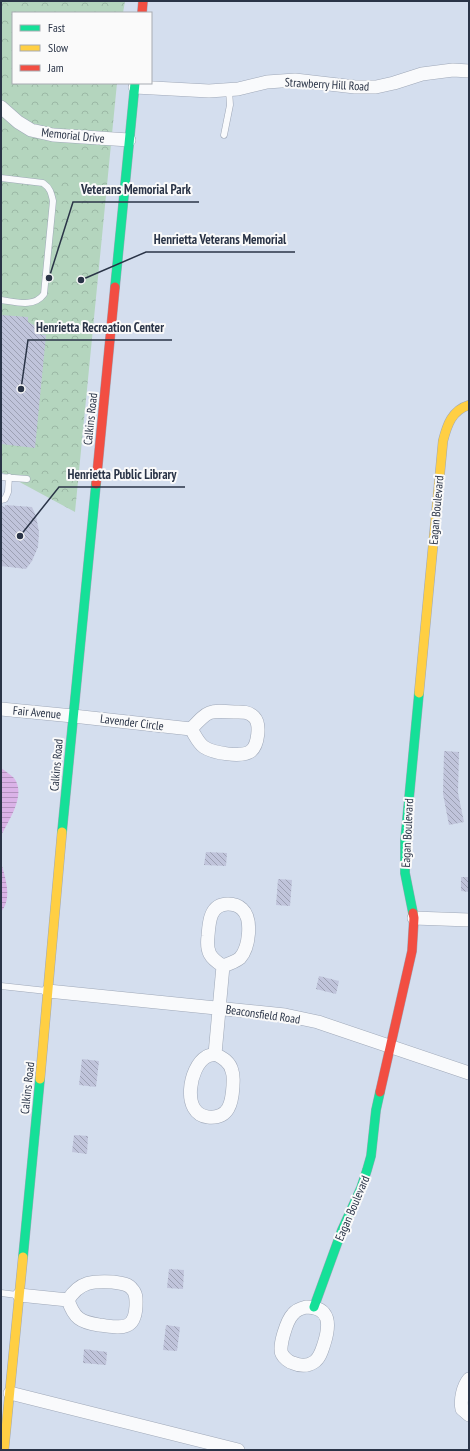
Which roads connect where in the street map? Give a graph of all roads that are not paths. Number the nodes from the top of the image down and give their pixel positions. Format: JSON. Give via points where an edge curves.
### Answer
{"nodes":[{"id":1,"x":143,"y":1,"type":"edge"},
{"id":2,"x":142,"y":12,"type":"edge"},
{"id":3,"x":469,"y":71,"type":"edge"},
{"id":4,"x":135,"y":85,"type":"edge"},
{"id":5,"x":229,"y":90,"type":"junction"},
{"id":6,"x":1,"y":107,"type":"edge"},
{"id":7,"x":224,"y":134,"type":"dead end"},
{"id":8,"x":129,"y":140,"type":"junction"},
{"id":9,"x":1,"y":178,"type":"edge"},
{"id":10,"x":1,"y":300,"type":"edge"},
{"id":11,"x":469,"y":404,"type":"edge"},
{"id":12,"x":1,"y":476,"type":"edge"},
{"id":13,"x":9,"y":477,"type":"junction"},
{"id":14,"x":27,"y":479,"type":"dead end"},
{"id":15,"x":1,"y":500,"type":"edge"},
{"id":16,"x":1,"y":709,"type":"edge"},
{"id":17,"x":73,"y":716,"type":"junction"},
{"id":18,"x":191,"y":729,"type":"junction"},
{"id":19,"x":414,"y":918,"type":"junction"},
{"id":20,"x":469,"y":920,"type":"edge"},
{"id":21,"x":223,"y":966,"type":"junction"},
{"id":22,"x":1,"y":986,"type":"edge"},
{"id":23,"x":48,"y":991,"type":"junction"},
{"id":24,"x":220,"y":1008,"type":"junction"},
{"id":25,"x":391,"y":1046,"type":"junction"},
{"id":26,"x":215,"y":1054,"type":"junction"},
{"id":27,"x":469,"y":1073,"type":"edge"},
{"id":28,"x":1,"y":1293,"type":"edge"},
{"id":29,"x":18,"y":1295,"type":"junction"},
{"id":30,"x":68,"y":1300,"type":"junction"},
{"id":31,"x":314,"y":1307,"type":"junction"},
{"id":32,"x":469,"y":1379,"type":"edge"},
{"id":33,"x":10,"y":1393,"type":"junction"},
{"id":34,"x":469,"y":1415,"type":"edge"},
{"id":35,"x":208,"y":1446,"type":"edge"},
{"id":36,"x":4,"y":1450,"type":"edge"},
{"id":37,"x":238,"y":1450,"type":"edge"}],
"edges":[{"from":1,"to":2,"type":"main road"},
{"from":3,"to":5,"type":"street","name":"Strawberry Hill Road","via":[[453,70],[422,74],[376,87],[295,80],[267,82]]},
{"from":4,"to":5,"type":"street","name":"Strawberry Hill Road","via":[[209,91]]},
{"from":4,"to":8,"type":"main road","name":"Calkins Road"},
{"from":5,"to":7,"type":"lane","via":[[230,105]]},
{"from":6,"to":8,"type":"street","name":"Memorial Drive","via":[[31,130],[53,135]]},
{"from":8,"to":17,"type":"main road","name":"Calkins Road"},
{"from":9,"to":10,"type":"lane","via":[[43,183],[51,192],[53,201],[44,294],[36,302],[29,303]]},
{"from":11,"to":19,"type":"main road","name":"Eagan Boulevard","via":[[457,410],[450,418],[445,427],[443,441],[405,841],[405,873]]},
{"from":12,"to":13,"type":"lane"},
{"from":13,"to":14,"type":"lane"},
{"from":13,"to":15,"type":"lane","via":[[8,492],[5,499]]},
{"from":16,"to":17,"type":"street","name":"Fair Avenue"},
{"from":17,"to":18,"type":"street","name":"Lavender Circle"},
{"from":17,"to":23,"type":"main road","name":"Calkins Road"},
{"from":18,"to":18,"type":"street","via":[[202,746],[211,751],[238,755],[246,754],[256,744],[258,722],[248,713],[214,710],[207,713]]},
{"from":19,"to":20,"type":"street"},
{"from":19,"to":25,"type":"main road","name":"Eagan Boulevard","via":[[412,951]]},
{"from":21,"to":21,"type":"street","via":[[240,958],[247,944],[249,921],[243,909],[236,905],[222,904],[211,913],[209,920],[207,946],[214,960]]},
{"from":21,"to":24,"type":"street"},
{"from":22,"to":23,"type":"lane"},
{"from":23,"to":24,"type":"street","name":"Beaconsfield Road"},
{"from":23,"to":29,"type":"main road","name":"Calkins Road"},
{"from":24,"to":25,"type":"street","name":"Beaconsfield Road","via":[[285,1015],[318,1022]]},
{"from":24,"to":26,"type":"street"},
{"from":25,"to":27,"type":"street","name":"Beaconsfield Road"},
{"from":25,"to":31,"type":"main road","name":"Eagan Boulevard","via":[[376,1110],[367,1170]]},
{"from":26,"to":26,"type":"street","via":[[207,1056],[194,1073],[192,1104],[195,1111],[207,1117],[226,1112],[233,1099],[232,1071],[224,1059]]},
{"from":28,"to":29,"type":"lane"},
{"from":29,"to":30,"type":"street"},
{"from":29,"to":33,"type":"main road","name":"Calkins Road"},
{"from":30,"to":30,"type":"street","via":[[72,1311],[79,1319],[89,1323],[121,1328],[128,1326],[134,1318],[136,1295],[132,1288],[124,1283],[87,1283],[72,1293]]},
{"from":31,"to":31,"type":"street","via":[[322,1311],[328,1325],[320,1356],[310,1364],[292,1363],[282,1354],[281,1346],[288,1323],[299,1309]]},
{"from":32,"to":34,"type":"street","via":[[461,1403],[462,1409]]},
{"from":33,"to":35,"type":"street"},
{"from":33,"to":36,"type":"main road","name":"Calkins Road"},
{"from":35,"to":37,"type":"street"}]}
